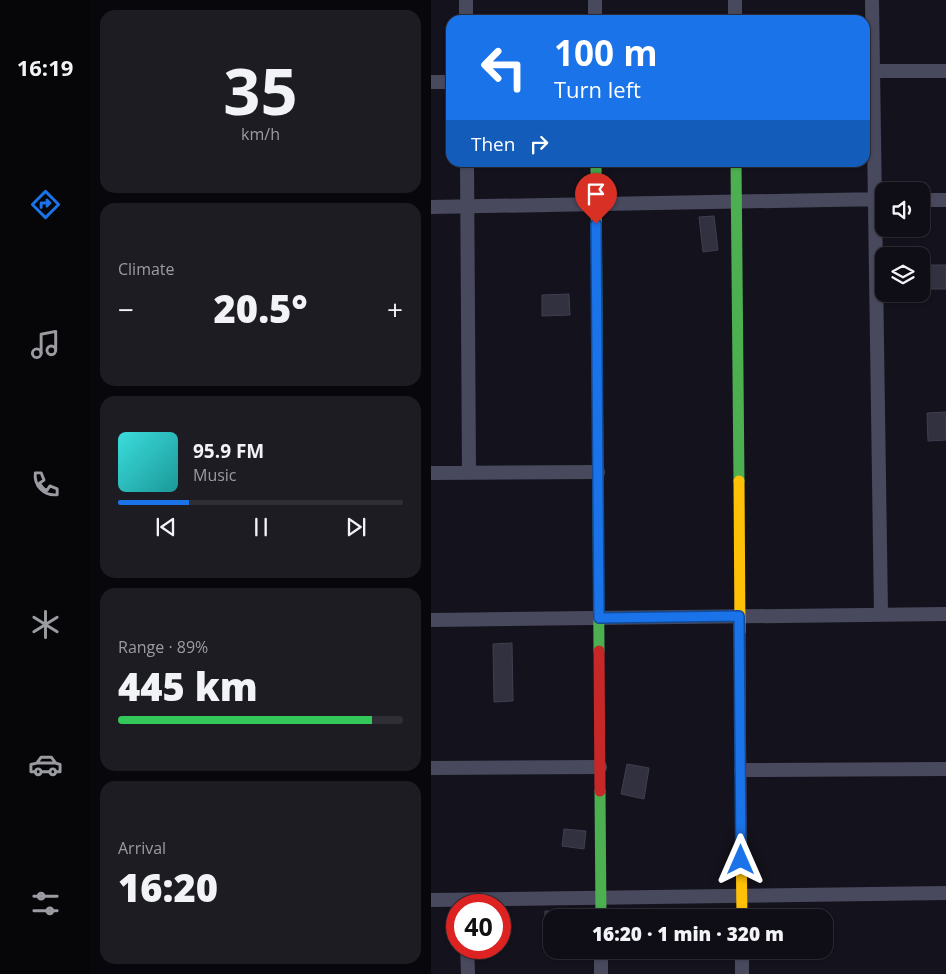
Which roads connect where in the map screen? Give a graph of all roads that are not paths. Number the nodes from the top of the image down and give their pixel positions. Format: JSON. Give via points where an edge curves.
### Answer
{"nodes":[{"id":1,"x":466,"y":0,"type":"edge"},
{"id":2,"x":595,"y":0,"type":"edge"},
{"id":3,"x":735,"y":0,"type":"edge"},
{"id":4,"x":872,"y":0,"type":"edge"},
{"id":5,"x":466,"y":15,"type":"edge"},
{"id":6,"x":595,"y":15,"type":"edge"},
{"id":7,"x":735,"y":15,"type":"edge"},
{"id":8,"x":872,"y":71,"type":"junction"},
{"id":9,"x":946,"y":71,"type":"edge"},
{"id":10,"x":431,"y":82,"type":"edge"},
{"id":11,"x":446,"y":82,"type":"edge"},
{"id":12,"x":467,"y":167,"type":"edge"},
{"id":13,"x":596,"y":167,"type":"edge"},
{"id":14,"x":736,"y":167,"type":"edge"},
{"id":15,"x":877,"y":182,"type":"edge"},
{"id":16,"x":875,"y":199,"type":"edge"},
{"id":17,"x":930,"y":200,"type":"edge"},
{"id":18,"x":946,"y":200,"type":"edge"},
{"id":19,"x":737,"y":201,"type":"junction"},
{"id":20,"x":596,"y":204,"type":"junction"},
{"id":21,"x":431,"y":207,"type":"edge"},
{"id":22,"x":467,"y":207,"type":"junction"},
{"id":23,"x":878,"y":237,"type":"edge"},
{"id":24,"x":598,"y":472,"type":"junction"},
{"id":25,"x":431,"y":473,"type":"edge"},
{"id":26,"x":469,"y":473,"type":"junction"},
{"id":27,"x":946,"y":614,"type":"edge"},
{"id":28,"x":881,"y":615,"type":"junction"},
{"id":29,"x":739,"y":616,"type":"junction"},
{"id":30,"x":599,"y":618,"type":"junction"},
{"id":31,"x":431,"y":620,"type":"edge"},
{"id":32,"x":600,"y":767,"type":"junction"},
{"id":33,"x":431,"y":768,"type":"edge"},
{"id":34,"x":741,"y":770,"type":"junction"},
{"id":35,"x":946,"y":770,"type":"edge"},
{"id":36,"x":946,"y":893,"type":"edge"},
{"id":37,"x":742,"y":896,"type":"junction"},
{"id":38,"x":601,"y":898,"type":"junction"},
{"id":39,"x":431,"y":900,"type":"edge"},
{"id":40,"x":446,"y":901,"type":"edge"},
{"id":41,"x":511,"y":901,"type":"edge"},
{"id":42,"x":601,"y":909,"type":"edge"},
{"id":43,"x":742,"y":909,"type":"edge"},
{"id":44,"x":467,"y":959,"type":"edge"},
{"id":45,"x":601,"y":959,"type":"edge"},
{"id":46,"x":742,"y":959,"type":"edge"},
{"id":47,"x":468,"y":974,"type":"edge"},
{"id":48,"x":601,"y":974,"type":"edge"},
{"id":49,"x":742,"y":974,"type":"edge"}],
"edges":[{"from":1,"to":5,"type":"street"},
{"from":2,"to":6,"type":"street"},
{"from":3,"to":7,"type":"street"},
{"from":4,"to":8,"type":"street"},
{"from":8,"to":9,"type":"street"},
{"from":8,"to":15,"type":"street"},
{"from":10,"to":11,"type":"street"},
{"from":12,"to":22,"type":"street"},
{"from":13,"to":20,"type":"street"},
{"from":14,"to":19,"type":"street"},
{"from":16,"to":19,"type":"street"},
{"from":17,"to":18,"type":"street"},
{"from":19,"to":20,"type":"street"},
{"from":19,"to":29,"type":"street"},
{"from":20,"to":22,"type":"street"},
{"from":20,"to":24,"type":"street"},
{"from":21,"to":22,"type":"street"},
{"from":22,"to":26,"type":"street"},
{"from":23,"to":28,"type":"street"},
{"from":24,"to":26,"type":"street"},
{"from":24,"to":30,"type":"street"},
{"from":25,"to":26,"type":"street"},
{"from":27,"to":28,"type":"street"},
{"from":28,"to":29,"type":"street"},
{"from":29,"to":30,"type":"street"},
{"from":29,"to":34,"type":"street"},
{"from":30,"to":31,"type":"street"},
{"from":30,"to":32,"type":"street"},
{"from":32,"to":33,"type":"street"},
{"from":32,"to":38,"type":"street"},
{"from":34,"to":35,"type":"street"},
{"from":34,"to":37,"type":"street"},
{"from":36,"to":37,"type":"street"},
{"from":37,"to":38,"type":"street"},
{"from":37,"to":43,"type":"street"},
{"from":38,"to":41,"type":"street"},
{"from":38,"to":42,"type":"street"},
{"from":39,"to":40,"type":"street"},
{"from":44,"to":47,"type":"street"},
{"from":45,"to":48,"type":"street"},
{"from":46,"to":49,"type":"street"}]}
